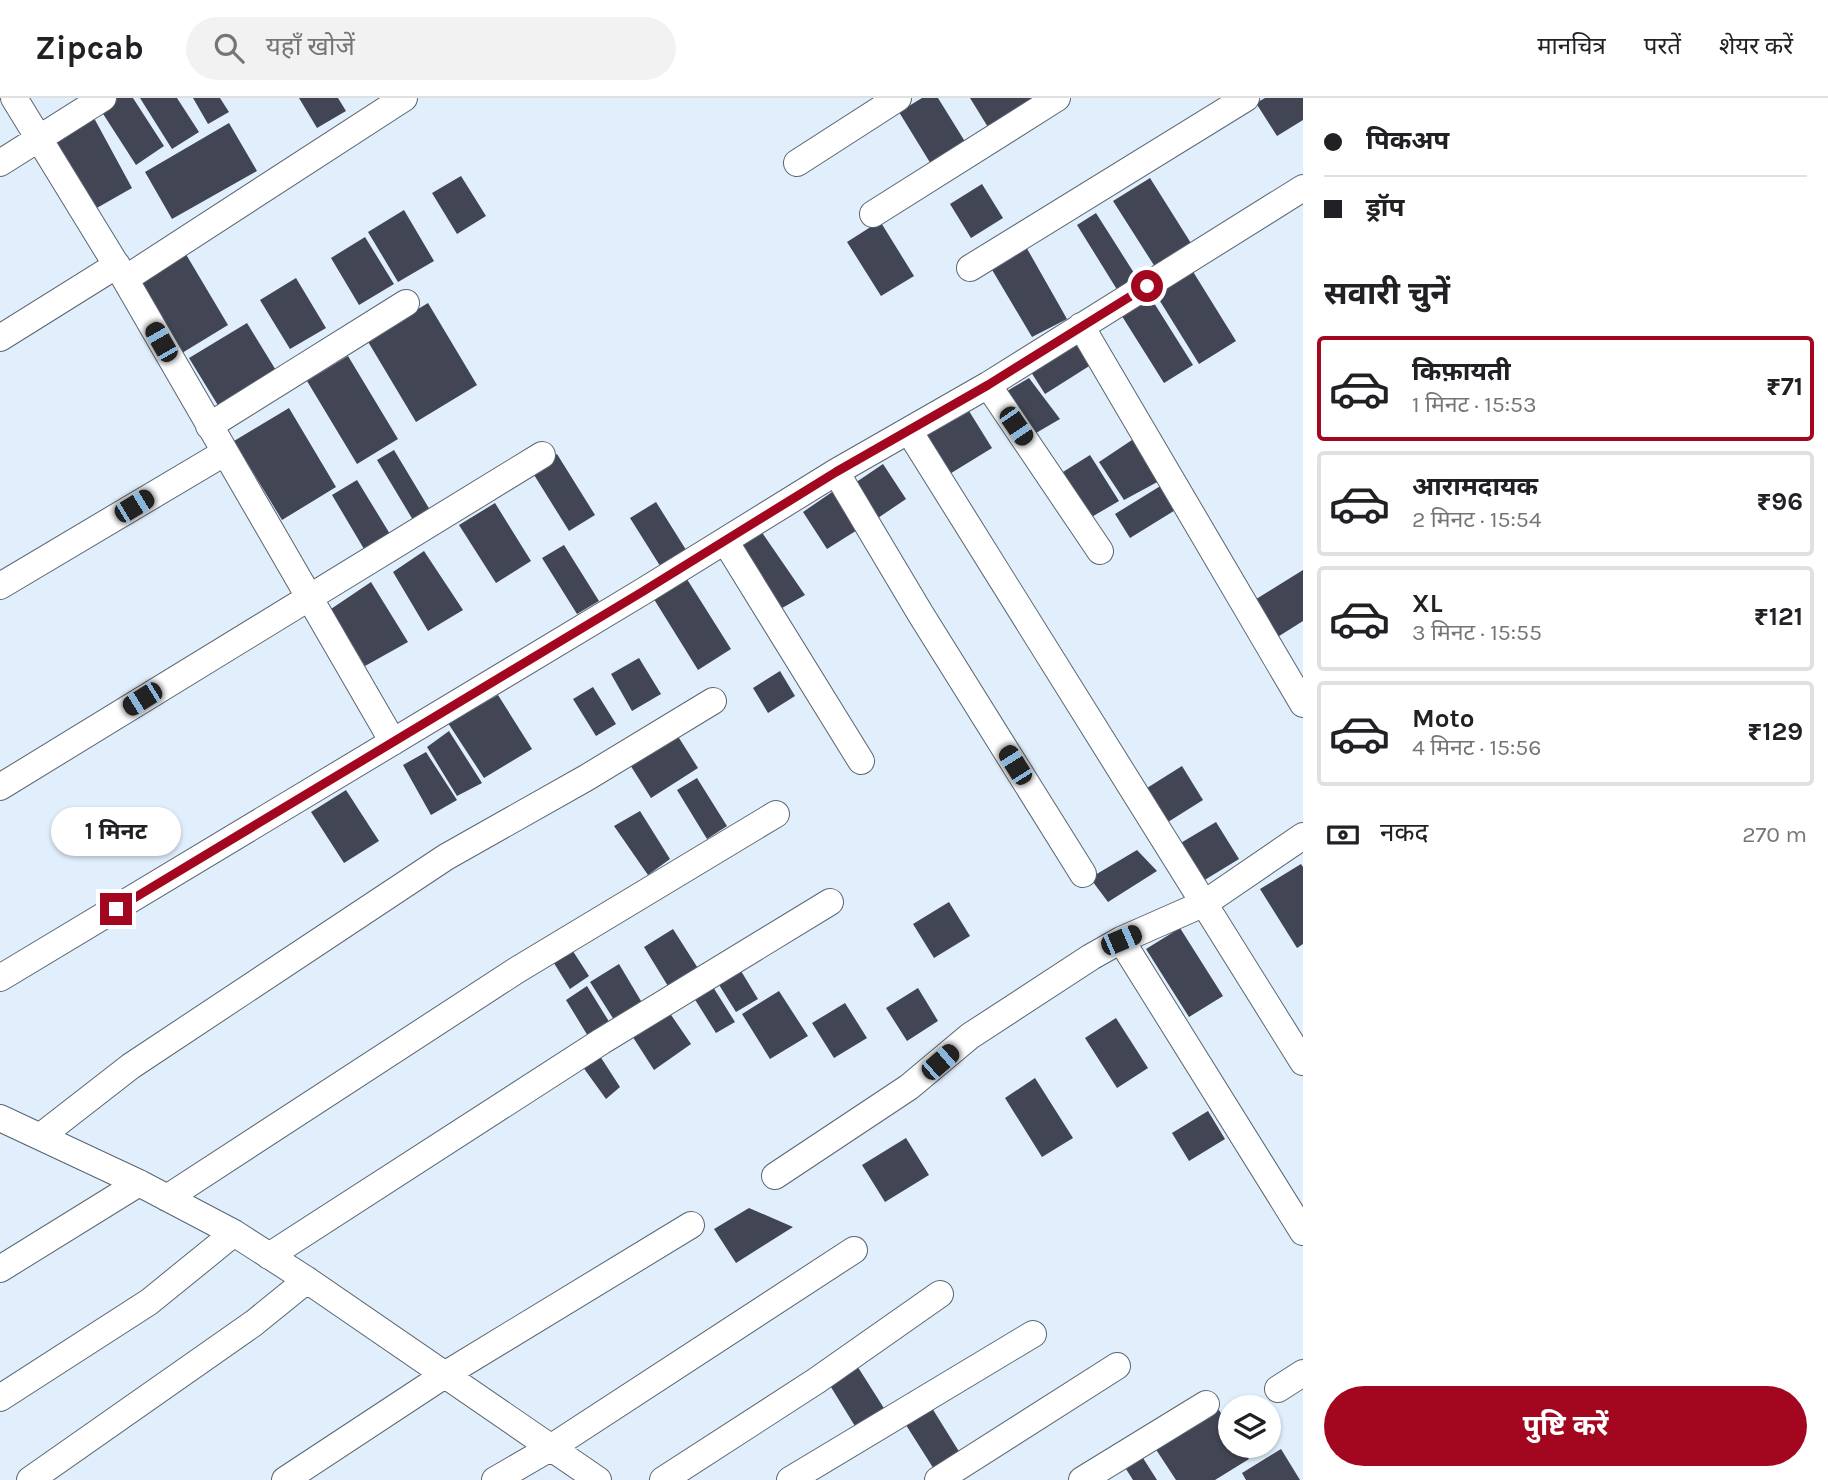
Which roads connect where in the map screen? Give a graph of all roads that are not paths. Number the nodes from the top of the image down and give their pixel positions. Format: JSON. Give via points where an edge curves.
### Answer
{"nodes":[{"id":1,"x":14,"y":98,"type":"edge"},
{"id":2,"x":103,"y":98,"type":"edge"},
{"id":3,"x":404,"y":98,"type":"edge"},
{"id":4,"x":898,"y":98,"type":"edge"},
{"id":5,"x":1058,"y":98,"type":"edge"},
{"id":6,"x":1246,"y":98,"type":"edge"},
{"id":7,"x":369,"y":108,"type":"edge"},
{"id":8,"x":39,"y":139,"type":"junction"},
{"id":9,"x":0,"y":163,"type":"edge"},
{"id":10,"x":797,"y":163,"type":"dead end"},
{"id":11,"x":1302,"y":191,"type":"edge"},
{"id":12,"x":873,"y":214,"type":"dead end"},
{"id":13,"x":970,"y":268,"type":"dead end"},
{"id":14,"x":121,"y":272,"type":"junction"},
{"id":15,"x":406,"y":303,"type":"dead end"},
{"id":16,"x":1082,"y":327,"type":"junction"},
{"id":17,"x":0,"y":338,"type":"edge"},
{"id":18,"x":988,"y":385,"type":"junction"},
{"id":19,"x":209,"y":426,"type":"junction"},
{"id":20,"x":909,"y":431,"type":"junction"},
{"id":21,"x":223,"y":453,"type":"junction"},
{"id":22,"x":542,"y":455,"type":"dead end"},
{"id":23,"x":836,"y":472,"type":"junction"},
{"id":24,"x":725,"y":541,"type":"junction"},
{"id":25,"x":1100,"y":551,"type":"dead end"},
{"id":26,"x":0,"y":586,"type":"edge"},
{"id":27,"x":309,"y":597,"type":"junction"},
{"id":28,"x":713,"y":701,"type":"dead end"},
{"id":29,"x":1303,"y":704,"type":"edge"},
{"id":30,"x":393,"y":742,"type":"junction"},
{"id":31,"x":861,"y":761,"type":"dead end"},
{"id":32,"x":0,"y":787,"type":"edge"},
{"id":33,"x":776,"y":814,"type":"dead end"},
{"id":34,"x":1302,"y":840,"type":"edge"},
{"id":35,"x":1083,"y":874,"type":"dead end"},
{"id":36,"x":830,"y":902,"type":"dead end"},
{"id":37,"x":1205,"y":903,"type":"junction"},
{"id":38,"x":1121,"y":940,"type":"junction"},
{"id":39,"x":0,"y":978,"type":"edge"},
{"id":40,"x":1303,"y":1062,"type":"edge"},
{"id":41,"x":4,"y":1124,"type":"edge"},
{"id":42,"x":41,"y":1136,"type":"junction"},
{"id":43,"x":775,"y":1176,"type":"dead end"},
{"id":44,"x":139,"y":1183,"type":"junction"},
{"id":45,"x":167,"y":1198,"type":"junction"},
{"id":46,"x":691,"y":1224,"type":"dead end"},
{"id":47,"x":1303,"y":1232,"type":"edge"},
{"id":48,"x":234,"y":1233,"type":"junction"},
{"id":49,"x":854,"y":1250,"type":"dead end"},
{"id":50,"x":269,"y":1256,"type":"junction"},
{"id":51,"x":0,"y":1269,"type":"edge"},
{"id":52,"x":307,"y":1280,"type":"junction"},
{"id":53,"x":940,"y":1294,"type":"dead end"},
{"id":54,"x":1033,"y":1335,"type":"dead end"},
{"id":55,"x":1117,"y":1367,"type":"dead end"},
{"id":56,"x":1303,"y":1373,"type":"edge"},
{"id":57,"x":446,"y":1374,"type":"junction"},
{"id":58,"x":1278,"y":1389,"type":"dead end"},
{"id":59,"x":0,"y":1398,"type":"edge"},
{"id":60,"x":1206,"y":1404,"type":"dead end"},
{"id":61,"x":552,"y":1447,"type":"junction"},
{"id":62,"x":30,"y":1480,"type":"edge"},
{"id":63,"x":285,"y":1480,"type":"edge"},
{"id":64,"x":495,"y":1480,"type":"edge"},
{"id":65,"x":598,"y":1480,"type":"edge"},
{"id":66,"x":663,"y":1480,"type":"edge"},
{"id":67,"x":790,"y":1480,"type":"edge"},
{"id":68,"x":938,"y":1480,"type":"edge"},
{"id":69,"x":1082,"y":1480,"type":"edge"}],
"edges":[{"from":1,"to":8,"type":"street"},
{"from":2,"to":8,"type":"street"},
{"from":3,"to":7,"type":"street"},
{"from":4,"to":10,"type":"street"},
{"from":5,"to":12,"type":"street"},
{"from":6,"to":13,"type":"street"},
{"from":7,"to":14,"type":"street"},
{"from":8,"to":9,"type":"street"},
{"from":8,"to":14,"type":"street"},
{"from":11,"to":16,"type":"street"},
{"from":14,"to":17,"type":"street"},
{"from":14,"to":19,"type":"street"},
{"from":15,"to":19,"type":"street"},
{"from":16,"to":18,"type":"street"},
{"from":16,"to":29,"type":"street"},
{"from":18,"to":20,"type":"street"},
{"from":18,"to":25,"type":"street"},
{"from":19,"to":21,"type":"street"},
{"from":20,"to":23,"type":"street"},
{"from":20,"to":37,"type":"street"},
{"from":21,"to":26,"type":"street"},
{"from":21,"to":27,"type":"street"},
{"from":22,"to":27,"type":"street"},
{"from":23,"to":24,"type":"street"},
{"from":23,"to":35,"type":"street"},
{"from":24,"to":30,"type":"street"},
{"from":24,"to":31,"type":"street"},
{"from":27,"to":30,"type":"street"},
{"from":27,"to":32,"type":"street"},
{"from":28,"to":42,"type":"street","via":[[446,858],[131,1066]]},
{"from":30,"to":39,"type":"street"},
{"from":33,"to":45,"type":"street","via":[[517,970]]},
{"from":34,"to":37,"type":"street"},
{"from":36,"to":50,"type":"street","via":[[602,1041]]},
{"from":37,"to":38,"type":"street"},
{"from":37,"to":40,"type":"street"},
{"from":38,"to":43,"type":"street","via":[[970,1036],[909,1087]]},
{"from":38,"to":47,"type":"street"},
{"from":41,"to":42,"type":"street"},
{"from":42,"to":44,"type":"street"},
{"from":44,"to":45,"type":"street"},
{"from":44,"to":51,"type":"street"},
{"from":45,"to":48,"type":"street"},
{"from":46,"to":57,"type":"street"},
{"from":48,"to":50,"type":"street"},
{"from":48,"to":59,"type":"street","via":[[149,1302]]},
{"from":49,"to":61,"type":"street"},
{"from":50,"to":52,"type":"street"},
{"from":52,"to":57,"type":"street"},
{"from":52,"to":62,"type":"street","via":[[254,1323]]},
{"from":53,"to":66,"type":"street"},
{"from":54,"to":67,"type":"street"},
{"from":55,"to":68,"type":"street"},
{"from":56,"to":58,"type":"street"},
{"from":57,"to":61,"type":"street"},
{"from":57,"to":63,"type":"street"},
{"from":60,"to":69,"type":"street"},
{"from":61,"to":64,"type":"street"},
{"from":61,"to":65,"type":"street"}]}
